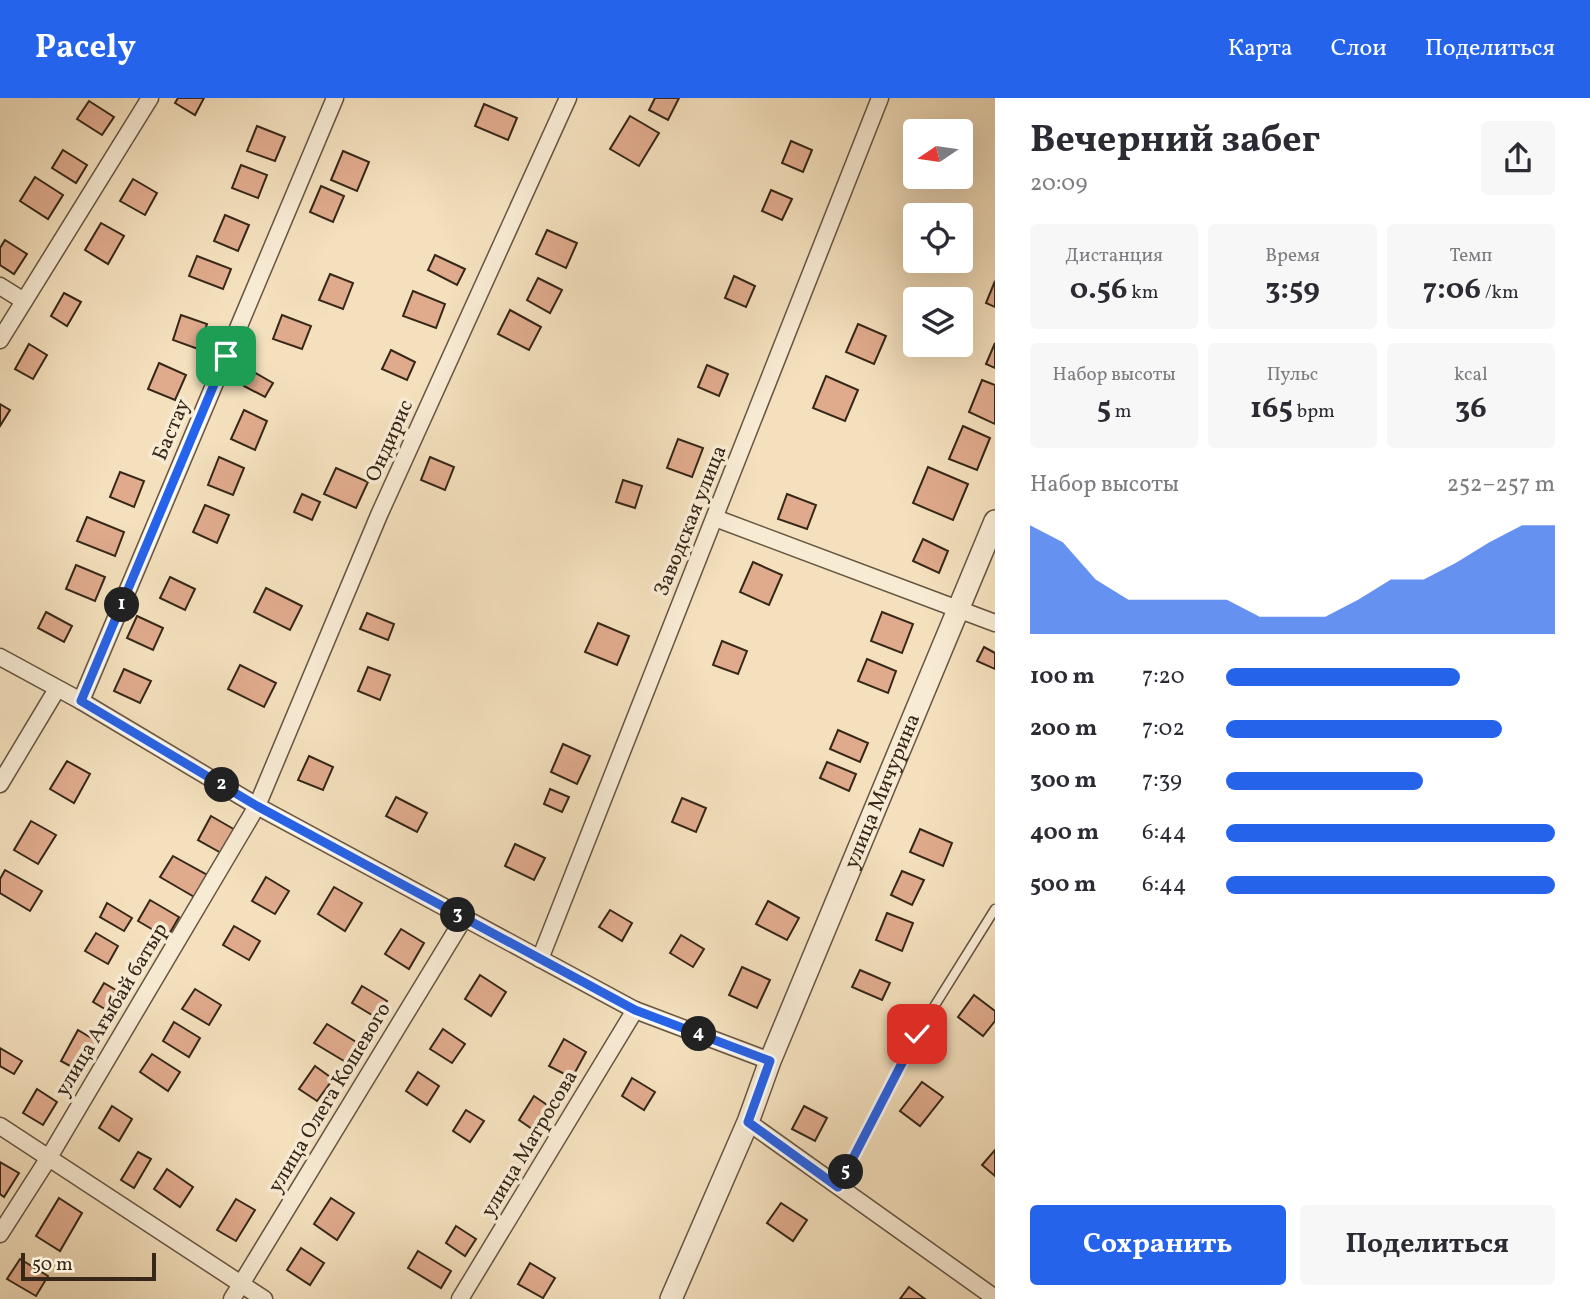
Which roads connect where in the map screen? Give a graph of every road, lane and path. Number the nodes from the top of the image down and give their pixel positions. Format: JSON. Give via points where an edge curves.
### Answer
{"nodes":[{"id":1,"x":150,"y":98,"type":"edge"},
{"id":2,"x":335,"y":98,"type":"edge"},
{"id":3,"x":568,"y":98,"type":"edge"},
{"id":4,"x":880,"y":98,"type":"edge"},
{"id":5,"x":0,"y":286,"type":"edge"},
{"id":6,"x":24,"y":302,"type":"junction"},
{"id":7,"x":0,"y":340,"type":"edge"},
{"id":8,"x":715,"y":518,"type":"junction"},
{"id":9,"x":995,"y":522,"type":"edge"},
{"id":10,"x":958,"y":608,"type":"junction"},
{"id":11,"x":995,"y":623,"type":"edge"},
{"id":12,"x":0,"y":657,"type":"edge"},
{"id":13,"x":57,"y":689,"type":"junction"},
{"id":14,"x":81,"y":701,"type":"junction"},
{"id":15,"x":0,"y":784,"type":"edge"},
{"id":16,"x":257,"y":806,"type":"junction"},
{"id":17,"x":995,"y":909,"type":"edge"},
{"id":18,"x":464,"y":918,"type":"junction"},
{"id":19,"x":540,"y":959,"type":"junction"},
{"id":20,"x":635,"y":1010,"type":"junction"},
{"id":21,"x":770,"y":1061,"type":"junction"},
{"id":22,"x":748,"y":1122,"type":"junction"},
{"id":23,"x":0,"y":1126,"type":"edge"},
{"id":24,"x":48,"y":1159,"type":"junction"},
{"id":25,"x":838,"y":1187,"type":"junction"},
{"id":26,"x":0,"y":1234,"type":"edge"},
{"id":27,"x":242,"y":1284,"type":"junction"},
{"id":28,"x":995,"y":1298,"type":"edge"},
{"id":29,"x":232,"y":1299,"type":"edge"},
{"id":30,"x":264,"y":1299,"type":"edge"},
{"id":31,"x":460,"y":1299,"type":"edge"},
{"id":32,"x":671,"y":1299,"type":"edge"}],
"edges":[{"from":1,"to":6,"type":"street"},
{"from":2,"to":14,"type":"street","name":"Бастау"},
{"from":3,"to":16,"type":"street","name":"Ондирис","via":[[379,515]]},
{"from":4,"to":8,"type":"street","name":"Заводская улица"},
{"from":5,"to":6,"type":"street"},
{"from":6,"to":7,"type":"street"},
{"from":8,"to":10,"type":"street"},
{"from":8,"to":19,"type":"street","name":"Заводская улица"},
{"from":9,"to":10,"type":"street","name":"улица Мичурина"},
{"from":10,"to":11,"type":"street"},
{"from":10,"to":21,"type":"street","name":"улица Мичурина"},
{"from":12,"to":13,"type":"street"},
{"from":13,"to":14,"type":"street"},
{"from":13,"to":15,"type":"street"},
{"from":14,"to":16,"type":"street"},
{"from":16,"to":18,"type":"street"},
{"from":16,"to":24,"type":"street","name":"улица Ағыбай батыр"},
{"from":17,"to":25,"type":"lane","via":[[917,1034]]},
{"from":18,"to":19,"type":"street"},
{"from":18,"to":27,"type":"street","name":"улица Олега Кошевого"},
{"from":19,"to":20,"type":"street"},
{"from":20,"to":21,"type":"street"},
{"from":20,"to":31,"type":"street","name":"улица Матросова"},
{"from":21,"to":22,"type":"street","name":"улица Мичурина"},
{"from":22,"to":25,"type":"street"},
{"from":22,"to":32,"type":"street","name":"улица Мичурина"},
{"from":23,"to":24,"type":"street"},
{"from":24,"to":26,"type":"street","name":"улица Ағыбай батыр"},
{"from":24,"to":27,"type":"street"},
{"from":25,"to":28,"type":"street"},
{"from":27,"to":29,"type":"street","name":"улица Олега Кошевого"},
{"from":27,"to":30,"type":"street"}]}
